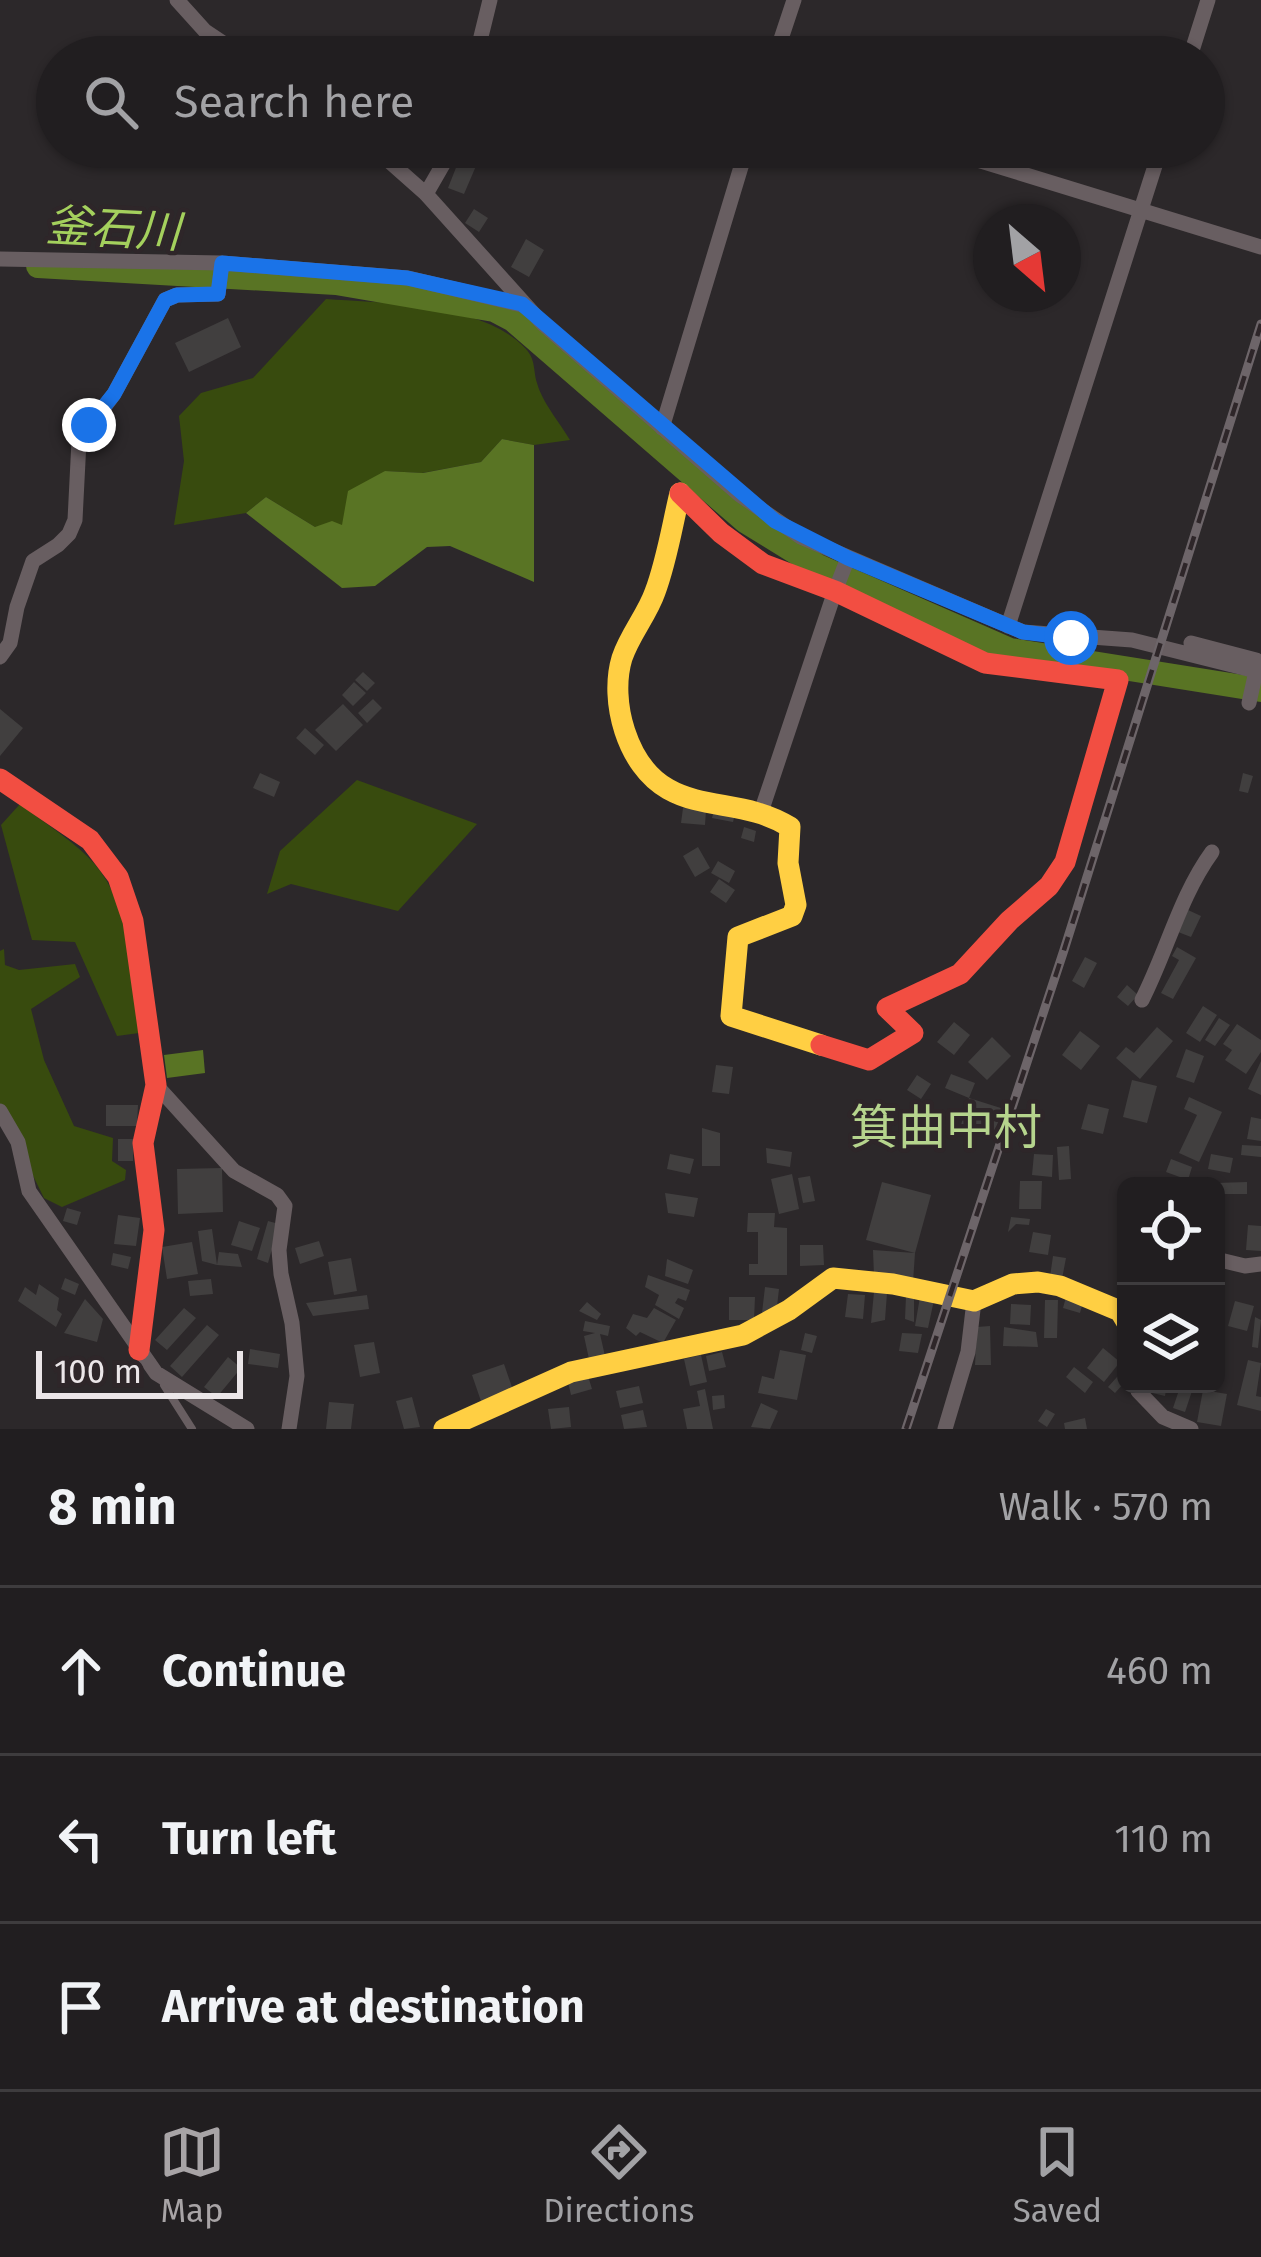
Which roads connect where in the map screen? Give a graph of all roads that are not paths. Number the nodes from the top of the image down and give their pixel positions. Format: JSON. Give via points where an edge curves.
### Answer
{"nodes":[{"id":1,"x":177,"y":0,"type":"edge"},
{"id":2,"x":490,"y":0,"type":"edge"},
{"id":3,"x":794,"y":0,"type":"edge"},
{"id":4,"x":1208,"y":0,"type":"edge"},
{"id":5,"x":212,"y":36,"type":"edge"},
{"id":6,"x":481,"y":36,"type":"edge"},
{"id":7,"x":783,"y":36,"type":"edge"},
{"id":8,"x":1197,"y":36,"type":"edge"},
{"id":9,"x":397,"y":168,"type":"edge"},
{"id":10,"x":440,"y":168,"type":"edge"},
{"id":11,"x":741,"y":168,"type":"edge"},
{"id":12,"x":1000,"y":168,"type":"edge"},
{"id":13,"x":1154,"y":168,"type":"edge"},
{"id":14,"x":426,"y":194,"type":"junction"},
{"id":15,"x":1139,"y":212,"type":"junction"},
{"id":16,"x":1261,"y":247,"type":"edge"},
{"id":17,"x":0,"y":260,"type":"edge"},
{"id":18,"x":222,"y":263,"type":"junction"},
{"id":19,"x":522,"y":304,"type":"junction"},
{"id":20,"x":662,"y":428,"type":"junction"},
{"id":21,"x":841,"y":576,"type":"junction"},
{"id":22,"x":1008,"y":626,"type":"junction"},
{"id":23,"x":1191,"y":644,"type":"dead end"},
{"id":24,"x":0,"y":657,"type":"edge"},
{"id":25,"x":1257,"y":674,"type":"edge"},
{"id":26,"x":1249,"y":700,"type":"dead end"},
{"id":27,"x":0,"y":779,"type":"edge"},
{"id":28,"x":762,"y":808,"type":"junction"},
{"id":29,"x":1212,"y":852,"type":"dead end"},
{"id":30,"x":1142,"y":1000,"type":"dead end"},
{"id":31,"x":156,"y":1085,"type":"junction"},
{"id":32,"x":0,"y":1112,"type":"edge"},
{"id":33,"x":1225,"y":1261,"type":"edge"},
{"id":34,"x":1261,"y":1264,"type":"edge"},
{"id":35,"x":974,"y":1301,"type":"junction"},
{"id":36,"x":1117,"y":1309,"type":"edge"},
{"id":37,"x":139,"y":1350,"type":"junction"},
{"id":38,"x":156,"y":1373,"type":"junction"},
{"id":39,"x":1140,"y":1393,"type":"edge"},
{"id":40,"x":192,"y":1429,"type":"edge"},
{"id":41,"x":247,"y":1429,"type":"edge"},
{"id":42,"x":289,"y":1429,"type":"edge"},
{"id":43,"x":444,"y":1429,"type":"edge"},
{"id":44,"x":944,"y":1429,"type":"edge"},
{"id":45,"x":1191,"y":1429,"type":"edge"}],
"edges":[{"from":1,"to":5,"type":"street"},
{"from":2,"to":6,"type":"street"},
{"from":3,"to":7,"type":"street"},
{"from":4,"to":8,"type":"street"},
{"from":9,"to":14,"type":"street"},
{"from":10,"to":14,"type":"street"},
{"from":11,"to":20,"type":"street"},
{"from":12,"to":15,"type":"street"},
{"from":13,"to":15,"type":"street"},
{"from":14,"to":19,"type":"street"},
{"from":15,"to":16,"type":"street"},
{"from":15,"to":22,"type":"street"},
{"from":17,"to":18,"type":"street"},
{"from":18,"to":19,"type":"street","via":[[407,278]]},
{"from":18,"to":24,"type":"street","via":[[218,294],[165,300],[79,441],[75,520],[33,561]]},
{"from":19,"to":20,"type":"street"},
{"from":20,"to":21,"type":"street"},
{"from":21,"to":22,"type":"street"},
{"from":21,"to":28,"type":"street"},
{"from":21,"to":28,"type":"street","via":[[763,564],[680,493],[656,590],[620,664],[623,729],[662,786]]},
{"from":21,"to":28,"type":"street","via":[[985,663],[1118,680],[1065,862],[960,974],[887,1008],[913,1033],[869,1060],[731,1016],[738,937],[791,916],[796,904],[790,827]]},
{"from":22,"to":25,"type":"street","via":[[1051,637],[1132,640]]},
{"from":23,"to":25,"type":"street","via":[[1256,661]]},
{"from":25,"to":26,"type":"street"},
{"from":27,"to":31,"type":"street","via":[[90,840],[118,877],[133,921]]},
{"from":29,"to":30,"type":"street","via":[[1192,880]]},
{"from":31,"to":37,"type":"street","via":[[143,1143],[154,1230]]},
{"from":31,"to":42,"type":"street","via":[[234,1171],[285,1207],[279,1250],[297,1376]]},
{"from":32,"to":37,"type":"street","via":[[18,1142],[29,1191]]},
{"from":33,"to":34,"type":"street"},
{"from":35,"to":36,"type":"street","via":[[1038,1282]]},
{"from":35,"to":43,"type":"street","via":[[833,1278],[743,1335],[571,1372]]},
{"from":35,"to":44,"type":"street"},
{"from":37,"to":38,"type":"street"},
{"from":38,"to":40,"type":"lane"},
{"from":38,"to":41,"type":"street"},
{"from":39,"to":45,"type":"street","via":[[1163,1417]]}]}
